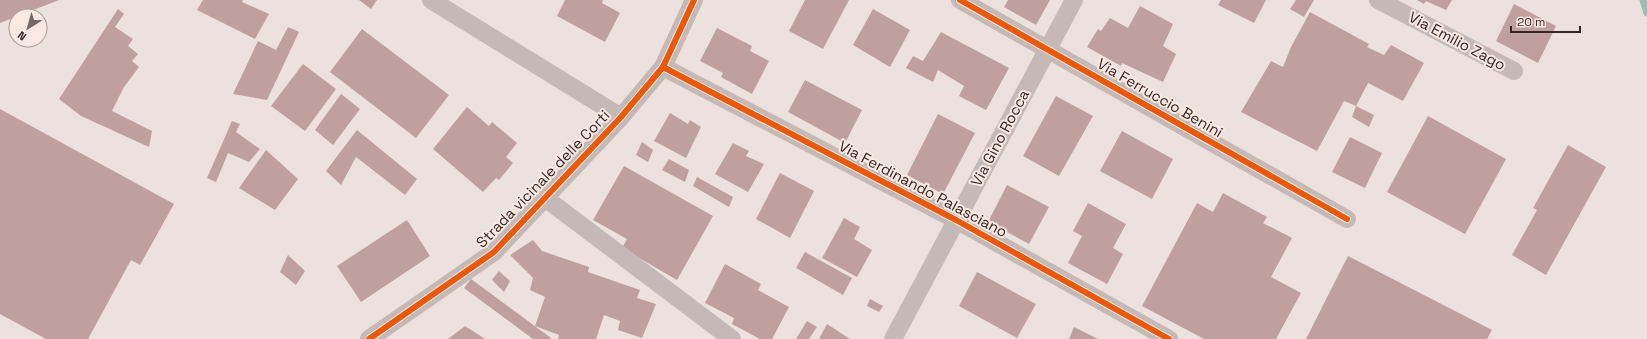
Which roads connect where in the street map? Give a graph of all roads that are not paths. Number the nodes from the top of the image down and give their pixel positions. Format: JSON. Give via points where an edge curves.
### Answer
{"nodes":[{"id":1,"x":431,"y":0,"type":"edge"},
{"id":2,"x":694,"y":0,"type":"edge"},
{"id":3,"x":960,"y":0,"type":"edge"},
{"id":4,"x":1074,"y":0,"type":"edge"},
{"id":5,"x":1378,"y":0,"type":"edge"},
{"id":6,"x":1048,"y":49,"type":"junction"},
{"id":7,"x":662,"y":67,"type":"junction"},
{"id":8,"x":1514,"y":71,"type":"dead end"},
{"id":9,"x":621,"y":117,"type":"junction"},
{"id":10,"x":545,"y":198,"type":"junction"},
{"id":11,"x":1348,"y":219,"type":"dead end"},
{"id":12,"x":956,"y":220,"type":"junction"},
{"id":13,"x":369,"y":339,"type":"edge"},
{"id":14,"x":732,"y":339,"type":"edge"},
{"id":15,"x":893,"y":339,"type":"edge"},
{"id":16,"x":1169,"y":339,"type":"edge"}],
"edges":[{"from":1,"to":9,"type":"street","name":"Strada vicinale delle Corti"},
{"from":2,"to":7,"type":"street","name":"Strada vicinale delle Corti"},
{"from":3,"to":6,"type":"street","name":"Via Ferruccio Benini"},
{"from":4,"to":6,"type":"street","name":"Via Gino Rocca"},
{"from":5,"to":8,"type":"street","name":"Via Emilio Zago"},
{"from":6,"to":11,"type":"street","name":"Via Ferruccio Benini"},
{"from":6,"to":12,"type":"street","name":"Via Gino Rocca"},
{"from":7,"to":9,"type":"street","name":"Strada vicinale delle Corti"},
{"from":7,"to":12,"type":"street","name":"Via Ferdinando Palasciano"},
{"from":9,"to":10,"type":"street","name":"Strada vicinale delle Corti"},
{"from":10,"to":13,"type":"street","name":"Strada vicinale delle Corti","via":[[494,252]]},
{"from":10,"to":14,"type":"street","name":"Strada vicinale delle Corti"},
{"from":12,"to":15,"type":"street","name":"Via Gino Rocca"},
{"from":12,"to":16,"type":"street","name":"Via Ferdinando Palasciano"}]}
